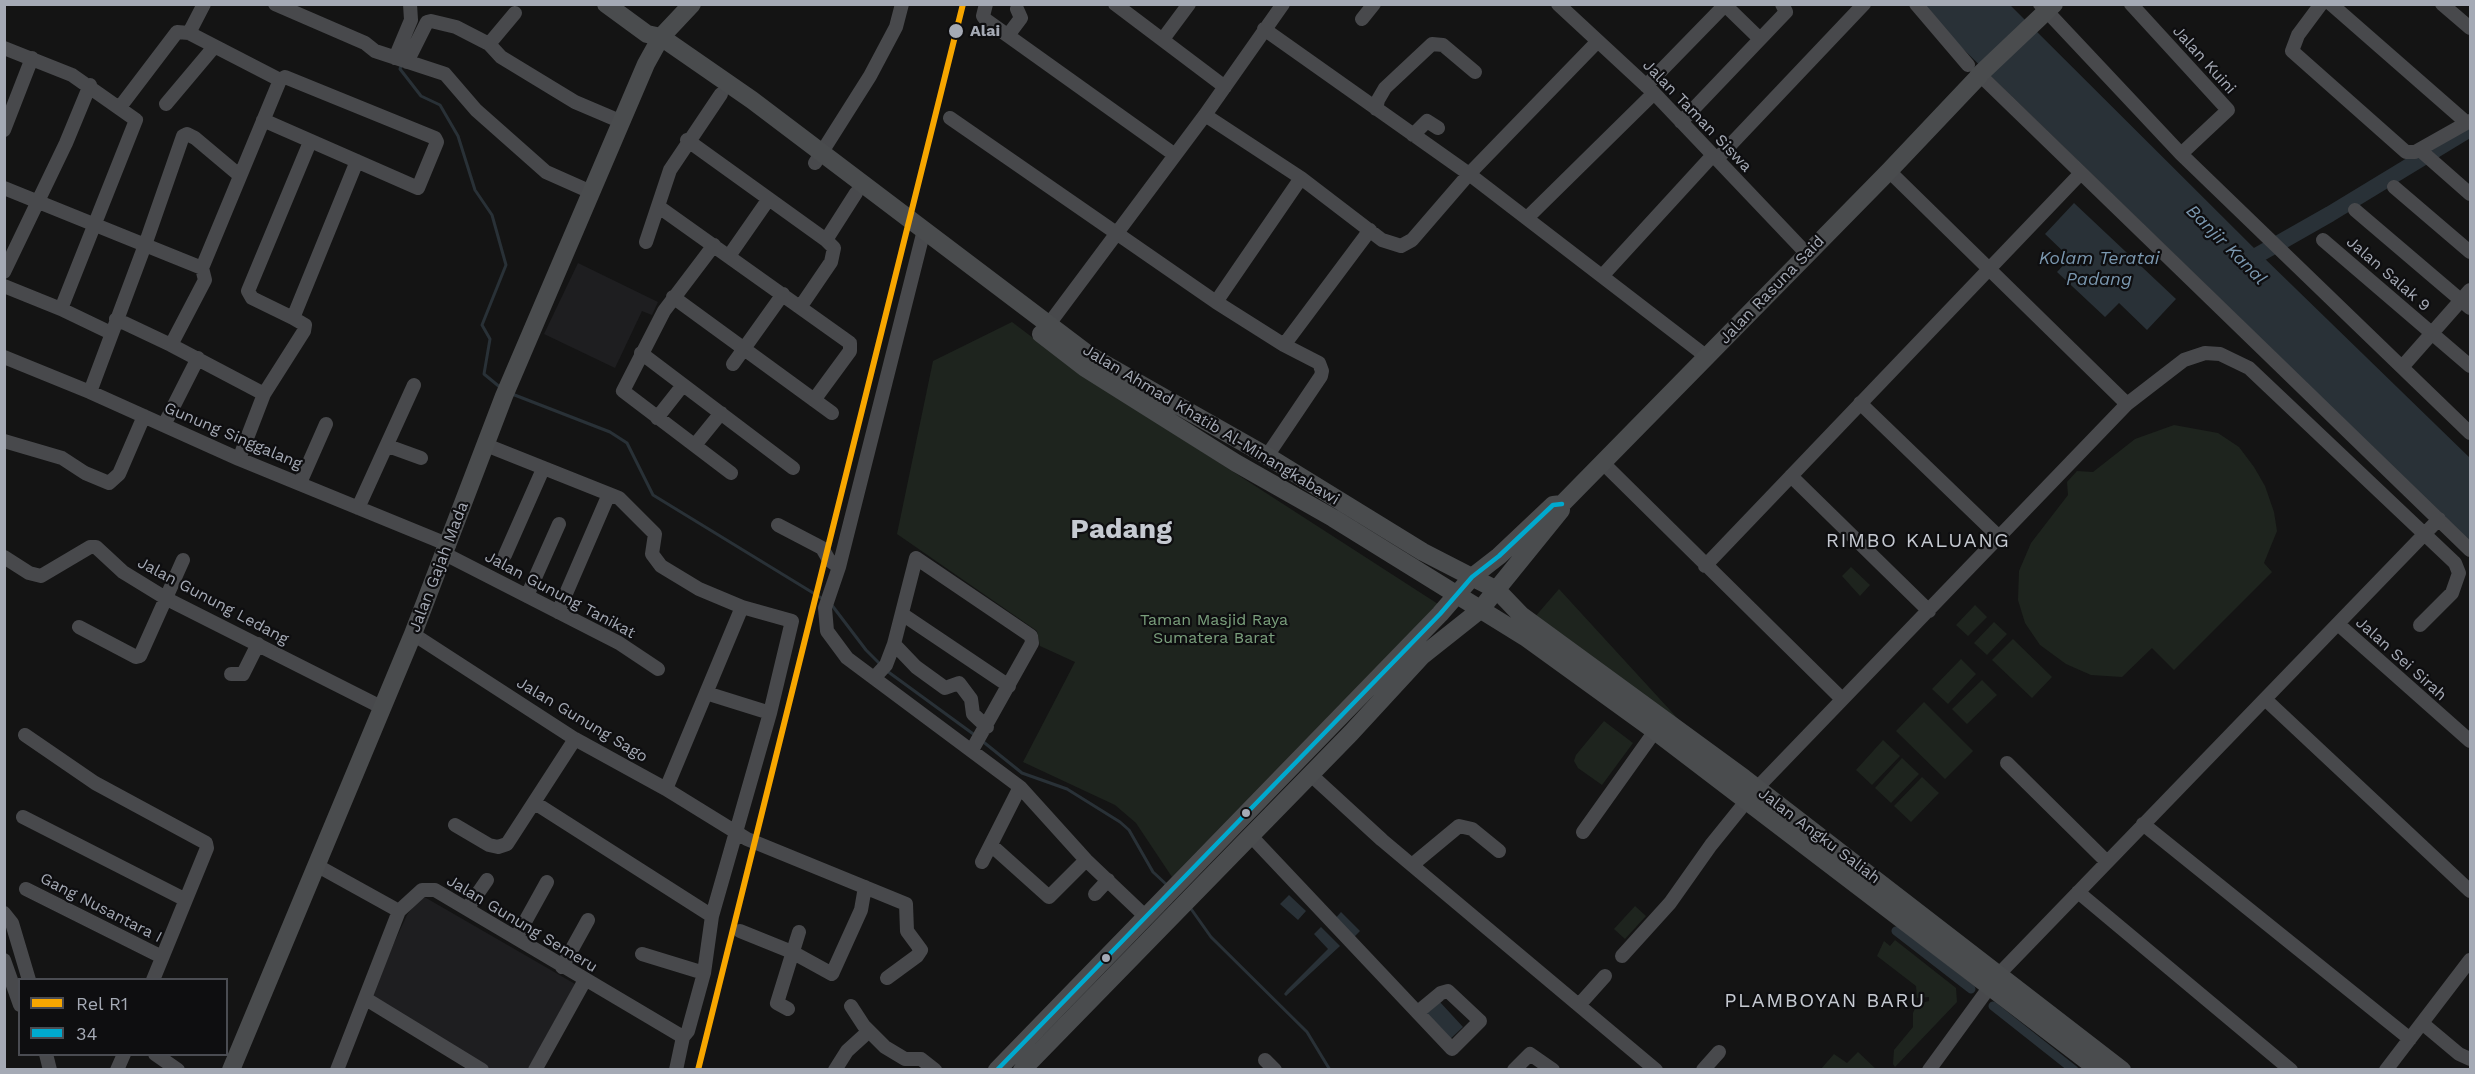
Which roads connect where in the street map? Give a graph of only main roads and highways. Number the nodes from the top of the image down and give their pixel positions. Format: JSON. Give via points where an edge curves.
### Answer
{"nodes":[{"id":1,"x":606,"y":4,"type":"edge"},
{"id":2,"x":692,"y":4,"type":"edge"},
{"id":3,"x":708,"y":4,"type":"edge"},
{"id":4,"x":2046,"y":9,"type":"edge"},
{"id":5,"x":659,"y":43,"type":"junction"},
{"id":6,"x":748,"y":105,"type":"junction"},
{"id":7,"x":818,"y":158,"type":"junction"},
{"id":8,"x":922,"y":235,"type":"junction"},
{"id":9,"x":1146,"y":397,"type":"junction"},
{"id":10,"x":1562,"y":504,"type":"junction"},
{"id":11,"x":1472,"y":577,"type":"junction"},
{"id":12,"x":1497,"y":590,"type":"junction"},
{"id":13,"x":1455,"y":595,"type":"junction"},
{"id":14,"x":1480,"y":610,"type":"junction"},
{"id":15,"x":1508,"y":615,"type":"junction"},
{"id":16,"x":1751,"y":794,"type":"junction"},
{"id":17,"x":1184,"y":892,"type":"junction"},
{"id":18,"x":1169,"y":907,"type":"junction"},
{"id":19,"x":1994,"y":980,"type":"junction"},
{"id":20,"x":231,"y":1070,"type":"edge"},
{"id":21,"x":998,"y":1070,"type":"edge"},
{"id":22,"x":1022,"y":1070,"type":"edge"},
{"id":23,"x":2099,"y":1070,"type":"edge"},
{"id":24,"x":2122,"y":1070,"type":"edge"}],
"edges":[{"from":1,"to":5,"type":"main road"},
{"from":2,"to":5,"type":"main road"},
{"from":3,"to":5,"type":"main road"},
{"from":4,"to":10,"type":"main road","name":"Jalan Rasuna Said","via":[[1975,72],[1889,171]]},
{"from":5,"to":6,"type":"main road","name":"Jalan Ahmad Khatib Al-Minangkabawi"},
{"from":5,"to":6,"type":"main road","name":"Jalan Ahmad Khatib Al-Minangkabawi","via":[[721,94]]},
{"from":5,"to":20,"type":"main road","name":"Jalan Gajah Mada","via":[[646,64],[507,390],[383,708]]},
{"from":6,"to":7,"type":"main road","name":"Jalan Ahmad Khatib Al-Minangkabawi"},
{"from":7,"to":8,"type":"main road","name":"Jalan Ahmad Khatib Al-Minangkabawi"},
{"from":7,"to":8,"type":"main road","name":"Jalan Ahmad Khatib Al-Minangkabawi","via":[[856,193]]},
{"from":8,"to":9,"type":"main road","name":"Jalan Ahmad Khatib Al-Minangkabawi"},
{"from":8,"to":9,"type":"main road","name":"Jalan Ahmad Khatib Al-Minangkabawi","via":[[1085,368]]},
{"from":9,"to":11,"type":"main road","name":"Jalan Ahmad Khatib Al-Minangkabawi","via":[[1267,456],[1423,552]]},
{"from":9,"to":13,"type":"main road","name":"Jalan Ahmad Khatib Al-Minangkabawi","via":[[1236,463]]},
{"from":10,"to":11,"type":"main road","via":[[1553,505]]},
{"from":10,"to":12,"type":"main road","via":[[1560,513]]},
{"from":11,"to":12,"type":"main road","name":"Jalan Ahmad Khatib Al-Minangkabawi"},
{"from":11,"to":13,"type":"main road"},
{"from":12,"to":14,"type":"main road"},
{"from":12,"to":15,"type":"main road"},
{"from":13,"to":14,"type":"main road","name":"Jalan Ahmad Khatib Al-Minangkabawi"},
{"from":13,"to":17,"type":"main road"},
{"from":14,"to":15,"type":"main road","name":"Jalan Ahmad Khatib Al-Minangkabawi"},
{"from":14,"to":17,"type":"main road","via":[[1422,656],[1250,835]]},
{"from":15,"to":16,"type":"main road","name":"Jalan Angku Saliah"},
{"from":15,"to":16,"type":"main road","name":"Jalan Angku Saliah","via":[[1655,731]]},
{"from":16,"to":19,"type":"main road","name":"Jalan Angku Saliah"},
{"from":17,"to":18,"type":"main road"},
{"from":18,"to":21,"type":"main road","via":[[1146,917]]},
{"from":18,"to":22,"type":"main road"},
{"from":19,"to":23,"type":"main road","name":"Jalan Angku Saliah"},
{"from":19,"to":24,"type":"main road","name":"Jalan Angku Saliah"}]}
